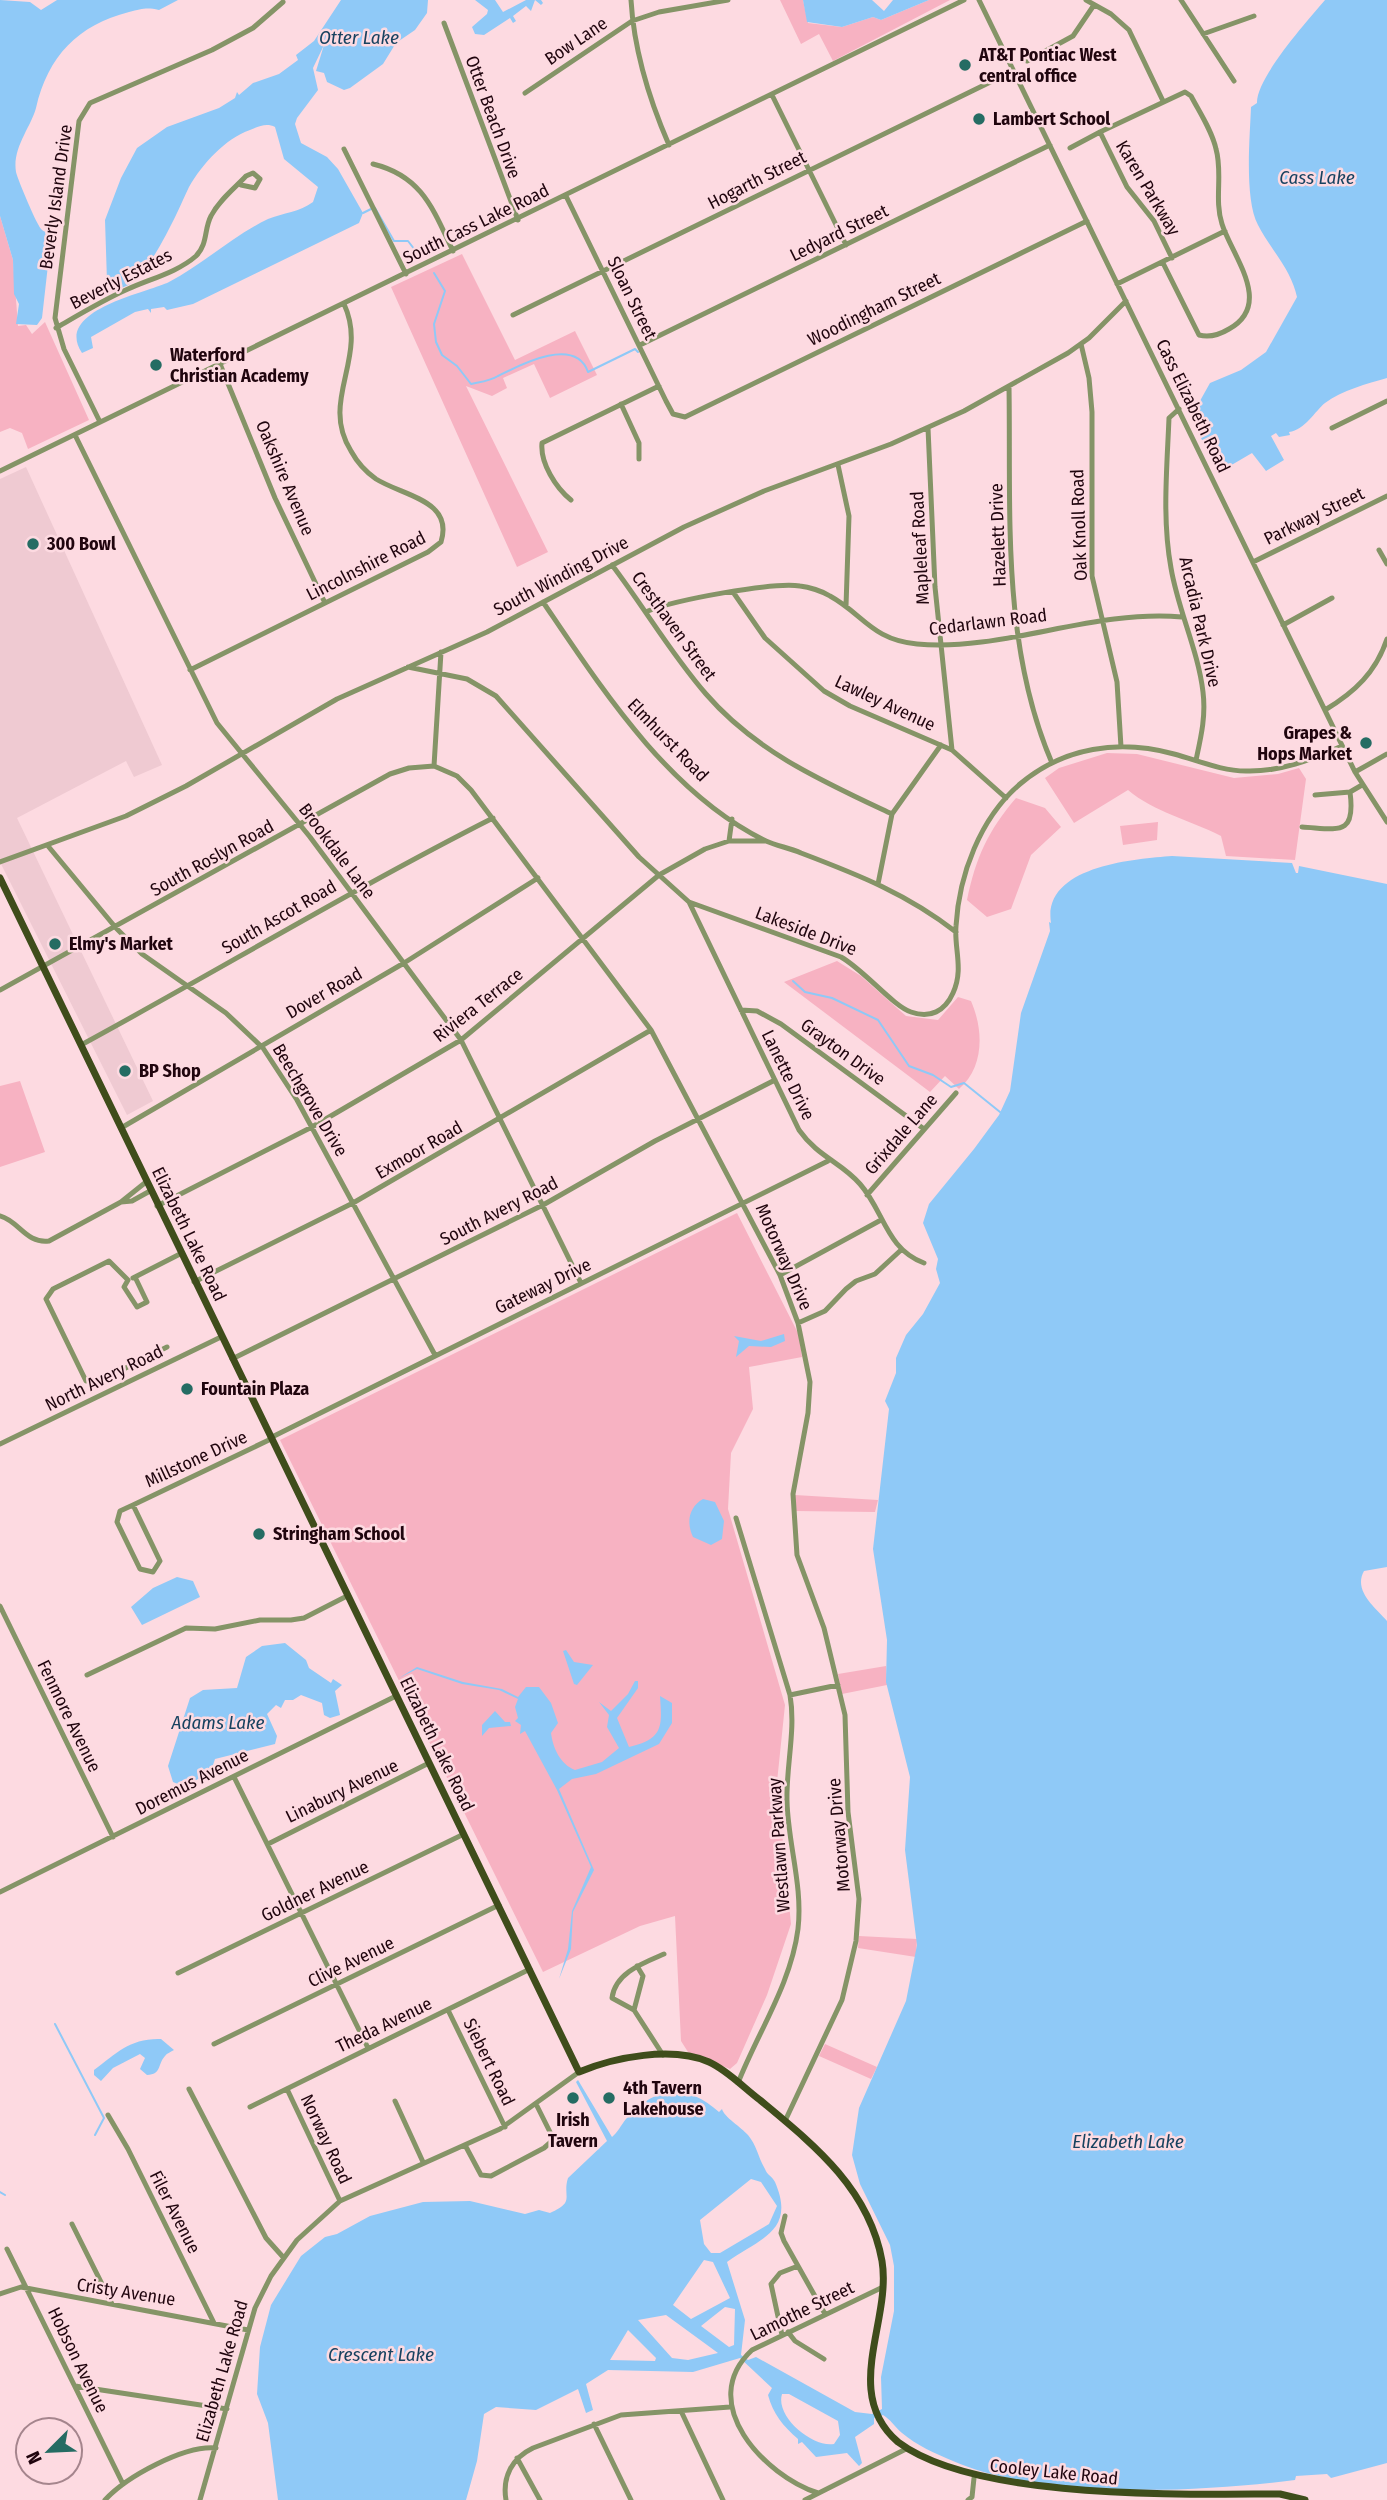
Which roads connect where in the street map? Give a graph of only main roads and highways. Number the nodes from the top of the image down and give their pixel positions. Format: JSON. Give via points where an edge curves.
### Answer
{"nodes":[{"id":1,"x":0,"y":879,"type":"edge"},
{"id":2,"x":579,"y":2071,"type":"joint"},
{"id":3,"x":1164,"y":2498,"type":"edge"},
{"id":4,"x":1305,"y":2500,"type":"edge"}],
"edges":[{"from":1,"to":2,"type":"main road","name":"Elizabeth Lake Road"},
{"from":2,"to":3,"type":"main road","name":"Cooley Lake Road","via":[[676,2054],[710,2062],[841,2172],[877,2240],[883,2287],[869,2371],[875,2410],[906,2449],[974,2478]]},
{"from":3,"to":4,"type":"main road","name":"Cooley Lake Road","via":[[1280,2494]]}]}
